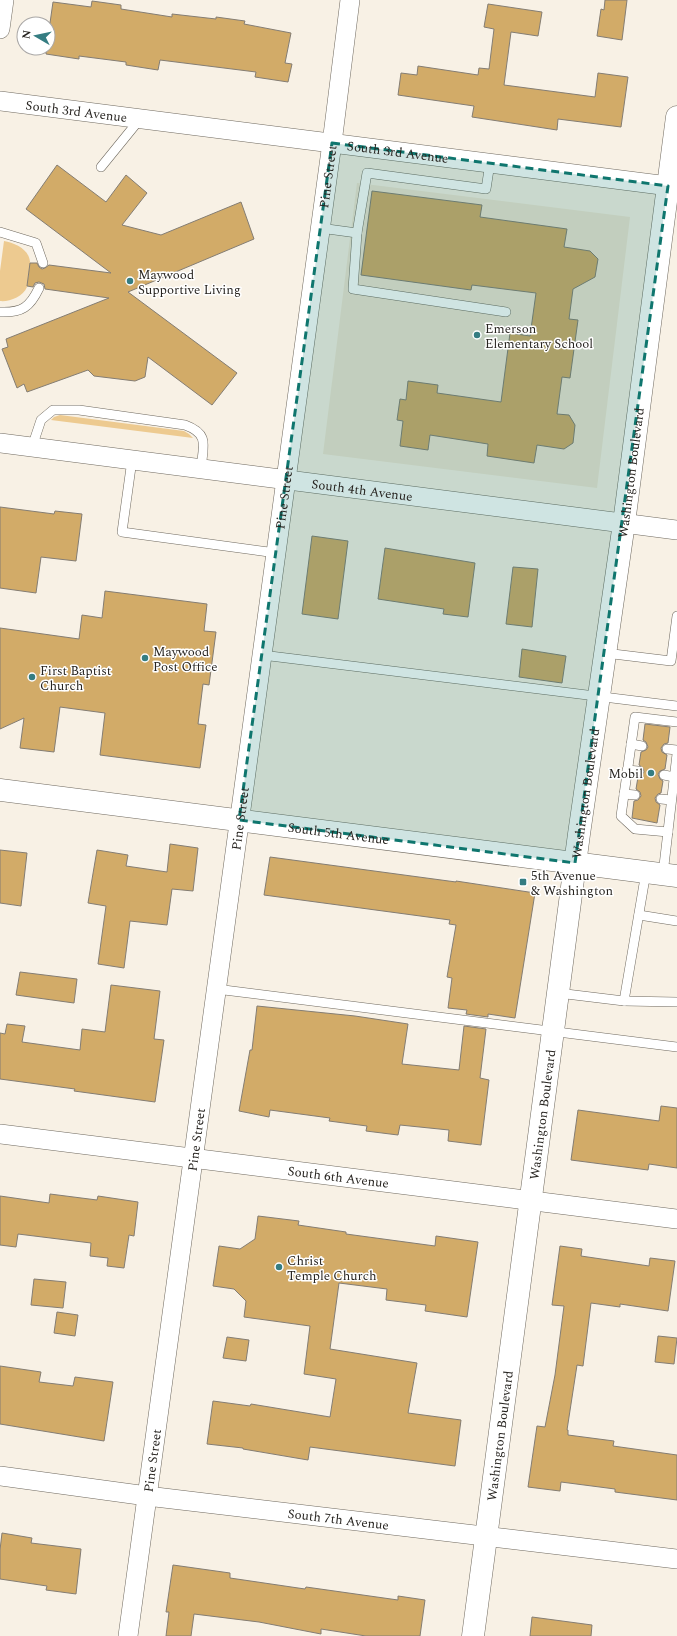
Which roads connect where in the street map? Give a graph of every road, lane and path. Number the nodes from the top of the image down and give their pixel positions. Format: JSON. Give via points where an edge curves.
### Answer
{"nodes":[{"id":1,"x":4,"y":0,"type":"edge"},
{"id":2,"x":350,"y":0,"type":"edge"},
{"id":3,"x":0,"y":29,"type":"edge"},
{"id":4,"x":0,"y":101,"type":"edge"},
{"id":5,"x":677,"y":118,"type":"edge"},
{"id":6,"x":140,"y":119,"type":"junction"},
{"id":7,"x":332,"y":143,"type":"junction"},
{"id":8,"x":490,"y":163,"type":"junction"},
{"id":9,"x":101,"y":167,"type":"dead end"},
{"id":10,"x":672,"y":186,"type":"edge"},
{"id":11,"x":320,"y":228,"type":"junction"},
{"id":12,"x":0,"y":232,"type":"edge"},
{"id":13,"x":357,"y":233,"type":"junction"},
{"id":14,"x":43,"y":263,"type":"dead end"},
{"id":15,"x":39,"y":288,"type":"dead end"},
{"id":16,"x":0,"y":312,"type":"edge"},
{"id":17,"x":506,"y":312,"type":"dead end"},
{"id":18,"x":0,"y":443,"type":"edge"},
{"id":19,"x":32,"y":447,"type":"junction"},
{"id":20,"x":132,"y":460,"type":"junction"},
{"id":21,"x":201,"y":469,"type":"junction"},
{"id":22,"x":286,"y":480,"type":"junction"},
{"id":23,"x":624,"y":523,"type":"junction"},
{"id":24,"x":677,"y":530,"type":"edge"},
{"id":25,"x":276,"y":553,"type":"junction"},
{"id":26,"x":677,"y":616,"type":"edge"},
{"id":27,"x":605,"y":654,"type":"junction"},
{"id":28,"x":262,"y":655,"type":"junction"},
{"id":29,"x":674,"y":662,"type":"edge"},
{"id":30,"x":599,"y":697,"type":"junction"},
{"id":31,"x":631,"y":700,"type":"junction"},
{"id":32,"x":677,"y":706,"type":"edge"},
{"id":33,"x":635,"y":717,"type":"junction"},
{"id":34,"x":677,"y":722,"type":"edge"},
{"id":35,"x":631,"y":744,"type":"junction"},
{"id":36,"x":642,"y":746,"type":"dead end"},
{"id":37,"x":667,"y":749,"type":"dead end"},
{"id":38,"x":677,"y":750,"type":"edge"},
{"id":39,"x":677,"y":754,"type":"edge"},
{"id":40,"x":627,"y":770,"type":"junction"},
{"id":41,"x":638,"y":771,"type":"dead end"},
{"id":42,"x":664,"y":775,"type":"dead end"},
{"id":43,"x":674,"y":777,"type":"junction"},
{"id":44,"x":0,"y":790,"type":"edge"},
{"id":45,"x":624,"y":794,"type":"junction"},
{"id":46,"x":635,"y":795,"type":"dead end"},
{"id":47,"x":661,"y":799,"type":"dead end"},
{"id":48,"x":672,"y":800,"type":"junction"},
{"id":49,"x":239,"y":820,"type":"junction"},
{"id":50,"x":668,"y":832,"type":"junction"},
{"id":51,"x":575,"y":863,"type":"junction"},
{"id":52,"x":662,"y":874,"type":"edge"},
{"id":53,"x":639,"y":915,"type":"junction"},
{"id":54,"x":677,"y":921,"type":"edge"},
{"id":55,"x":216,"y":989,"type":"junction"},
{"id":56,"x":558,"y":993,"type":"junction"},
{"id":57,"x":624,"y":1001,"type":"junction"},
{"id":58,"x":677,"y":1002,"type":"edge"},
{"id":59,"x":553,"y":1031,"type":"junction"},
{"id":60,"x":677,"y":1047,"type":"edge"},
{"id":61,"x":0,"y":1134,"type":"edge"},
{"id":62,"x":193,"y":1158,"type":"junction"},
{"id":63,"x":530,"y":1200,"type":"junction"},
{"id":64,"x":677,"y":1219,"type":"edge"},
{"id":65,"x":0,"y":1476,"type":"edge"},
{"id":66,"x":147,"y":1496,"type":"junction"},
{"id":67,"x":486,"y":1536,"type":"junction"},
{"id":68,"x":677,"y":1559,"type":"edge"},
{"id":69,"x":128,"y":1636,"type":"edge"},
{"id":70,"x":472,"y":1636,"type":"edge"}],
"edges":[{"from":1,"to":3,"type":"street"},
{"from":2,"to":7,"type":"street","name":"Pine Street"},
{"from":4,"to":6,"type":"street","name":"South 3rd Avenue"},
{"from":5,"to":10,"type":"street","name":"Washington Boulevard"},
{"from":6,"to":7,"type":"street","name":"South 3rd Avenue"},
{"from":6,"to":9,"type":"lane"},
{"from":7,"to":8,"type":"street","name":"South 3rd Avenue"},
{"from":7,"to":11,"type":"street","name":"Pine Street"},
{"from":8,"to":10,"type":"street","name":"South 3rd Avenue"},
{"from":8,"to":13,"type":"lane","via":[[486,189],[367,173]]},
{"from":10,"to":23,"type":"street","name":"Washington Boulevard"},
{"from":11,"to":13,"type":"lane"},
{"from":11,"to":22,"type":"street","name":"Pine Street"},
{"from":12,"to":14,"type":"lane","via":[[36,243]]},
{"from":13,"to":17,"type":"lane","via":[[353,289]]},
{"from":15,"to":16,"type":"lane","via":[[33,301],[14,312]]},
{"from":18,"to":19,"type":"street","name":"South 4th Avenue"},
{"from":19,"to":20,"type":"street","name":"South 4th Avenue"},
{"from":19,"to":21,"type":"lane","via":[[42,418],[53,410],[79,410],[185,424],[195,428],[202,435],[203,441]]},
{"from":20,"to":21,"type":"street","name":"South 4th Avenue"},
{"from":20,"to":25,"type":"lane","via":[[122,532]]},
{"from":21,"to":22,"type":"street","name":"South 4th Avenue"},
{"from":22,"to":23,"type":"street","name":"South 4th Avenue"},
{"from":22,"to":25,"type":"street","name":"Pine Street"},
{"from":23,"to":24,"type":"street","name":"South 4th Avenue"},
{"from":23,"to":27,"type":"street","name":"Washington Boulevard"},
{"from":25,"to":28,"type":"street","name":"Pine Street"},
{"from":26,"to":29,"type":"lane"},
{"from":27,"to":29,"type":"lane"},
{"from":27,"to":30,"type":"street","name":"Washington Boulevard"},
{"from":28,"to":30,"type":"lane"},
{"from":28,"to":49,"type":"street","name":"Pine Street"},
{"from":30,"to":31,"type":"lane"},
{"from":30,"to":51,"type":"street","name":"Washington Boulevard"},
{"from":31,"to":32,"type":"lane"},
{"from":31,"to":33,"type":"lane"},
{"from":33,"to":34,"type":"lane"},
{"from":33,"to":35,"type":"lane"},
{"from":35,"to":36,"type":"lane"},
{"from":35,"to":40,"type":"lane"},
{"from":37,"to":38,"type":"lane"},
{"from":39,"to":43,"type":"lane"},
{"from":40,"to":41,"type":"lane"},
{"from":40,"to":45,"type":"lane"},
{"from":42,"to":43,"type":"lane"},
{"from":43,"to":48,"type":"lane"},
{"from":44,"to":49,"type":"street","name":"South 5th Avenue"},
{"from":45,"to":46,"type":"lane"},
{"from":45,"to":50,"type":"lane","via":[[621,816],[635,829]]},
{"from":47,"to":48,"type":"lane"},
{"from":48,"to":50,"type":"lane"},
{"from":49,"to":51,"type":"street","name":"South 5th Avenue"},
{"from":49,"to":55,"type":"street","name":"Pine Street"},
{"from":50,"to":52,"type":"lane"},
{"from":51,"to":52,"type":"street","name":"South 5th Avenue"},
{"from":51,"to":56,"type":"street","name":"Washington Boulevard"},
{"from":52,"to":53,"type":"lane"},
{"from":53,"to":54,"type":"lane"},
{"from":53,"to":57,"type":"lane"},
{"from":55,"to":59,"type":"lane"},
{"from":55,"to":62,"type":"street","name":"Pine Street"},
{"from":56,"to":57,"type":"lane"},
{"from":56,"to":59,"type":"street","name":"Washington Boulevard"},
{"from":57,"to":58,"type":"lane"},
{"from":59,"to":60,"type":"lane"},
{"from":59,"to":63,"type":"street","name":"Washington Boulevard"},
{"from":61,"to":62,"type":"street","name":"South 6th Avenue"},
{"from":62,"to":63,"type":"street","name":"South 6th Avenue"},
{"from":62,"to":66,"type":"street","name":"Pine Street"},
{"from":63,"to":64,"type":"street","name":"South 6th Avenue"},
{"from":63,"to":67,"type":"street","name":"Washington Boulevard"},
{"from":65,"to":66,"type":"street","name":"South 7th Avenue"},
{"from":66,"to":67,"type":"street","name":"South 7th Avenue"},
{"from":66,"to":69,"type":"street","name":"Pine Street"},
{"from":67,"to":68,"type":"street","name":"South 7th Avenue"},
{"from":67,"to":70,"type":"street","name":"Washington Boulevard"}]}
